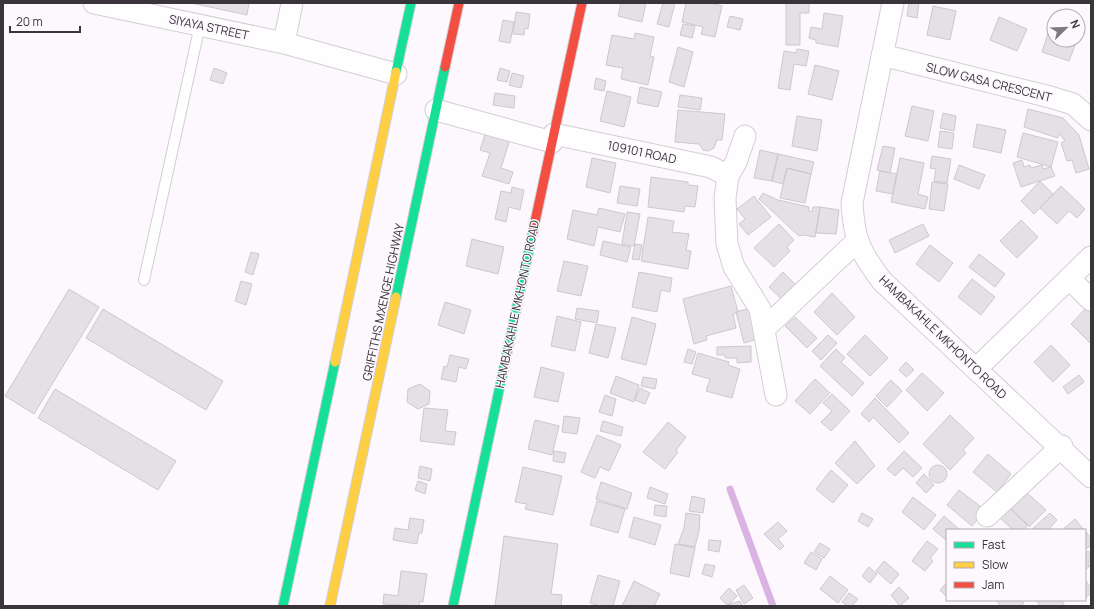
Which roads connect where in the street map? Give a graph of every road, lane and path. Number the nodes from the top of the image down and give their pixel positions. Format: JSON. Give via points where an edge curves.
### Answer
{"nodes":[{"id":1,"x":94,"y":3,"type":"edge"},
{"id":2,"x":292,"y":3,"type":"edge"},
{"id":3,"x":411,"y":3,"type":"edge"},
{"id":4,"x":459,"y":3,"type":"edge"},
{"id":5,"x":582,"y":3,"type":"edge"},
{"id":6,"x":893,"y":3,"type":"edge"},
{"id":7,"x":200,"y":25,"type":"junction"},
{"id":8,"x":284,"y":43,"type":"junction"},
{"id":9,"x":882,"y":55,"type":"junction"},
{"id":10,"x":396,"y":74,"type":"junction"},
{"id":11,"x":436,"y":110,"type":"junction"},
{"id":12,"x":1091,"y":120,"type":"edge"},
{"id":13,"x":745,"y":136,"type":"dead end"},
{"id":14,"x":553,"y":138,"type":"junction"},
{"id":15,"x":728,"y":176,"type":"junction"},
{"id":16,"x":857,"y":241,"type":"junction"},
{"id":17,"x":1091,"y":257,"type":"edge"},
{"id":18,"x":1069,"y":278,"type":"junction"},
{"id":19,"x":144,"y":280,"type":"dead end"},
{"id":20,"x":1091,"y":300,"type":"edge"},
{"id":21,"x":764,"y":329,"type":"junction"},
{"id":22,"x":976,"y":369,"type":"junction"},
{"id":23,"x":776,"y":396,"type":"dead end"},
{"id":24,"x":1061,"y":447,"type":"junction"},
{"id":25,"x":1091,"y":477,"type":"edge"},
{"id":26,"x":987,"y":516,"type":"dead end"},
{"id":27,"x":283,"y":606,"type":"edge"},
{"id":28,"x":330,"y":606,"type":"edge"},
{"id":29,"x":453,"y":606,"type":"edge"}],
"edges":[{"from":1,"to":7,"type":"street","name":"SIYAYA STREET"},
{"from":2,"to":8,"type":"street"},
{"from":3,"to":10,"type":"street"},
{"from":4,"to":11,"type":"street","name":"GRIFFITHS MXENGE HIGHWAY"},
{"from":5,"to":14,"type":"street","name":"HAMBAKAHLE MKHONTO ROAD"},
{"from":6,"to":9,"type":"street","name":"HAMBAKAHLE MKHONTO ROAD"},
{"from":7,"to":8,"type":"street","name":"SIYAYA STREET"},
{"from":7,"to":19,"type":"lane"},
{"from":8,"to":10,"type":"street","name":"SIYAYA STREET"},
{"from":9,"to":12,"type":"street","name":"SLOW GASA CRESCENT","via":[[1073,104]]},
{"from":9,"to":16,"type":"street","name":"HAMBAKAHLE MKHONTO ROAD","via":[[852,204]]},
{"from":10,"to":27,"type":"street"},
{"from":11,"to":14,"type":"street","name":"109101 ROAD"},
{"from":11,"to":28,"type":"street","name":"GRIFFITHS MXENGE HIGHWAY"},
{"from":13,"to":15,"type":"street"},
{"from":14,"to":15,"type":"street","name":"109101 ROAD","via":[[711,167]]},
{"from":14,"to":29,"type":"street","name":"HAMBAKAHLE MKHONTO ROAD"},
{"from":15,"to":21,"type":"street","via":[[725,198],[727,244],[734,267],[760,308]]},
{"from":16,"to":21,"type":"street"},
{"from":16,"to":22,"type":"street","name":"HAMBAKAHLE MKHONTO ROAD","via":[[869,264],[882,281]]},
{"from":17,"to":18,"type":"street"},
{"from":18,"to":20,"type":"street"},
{"from":18,"to":22,"type":"street"},
{"from":21,"to":23,"type":"street"},
{"from":22,"to":24,"type":"street","name":"HAMBAKAHLE MKHONTO ROAD"},
{"from":24,"to":25,"type":"street","name":"HAMBAKAHLE MKHONTO ROAD"},
{"from":24,"to":26,"type":"street"}]}
